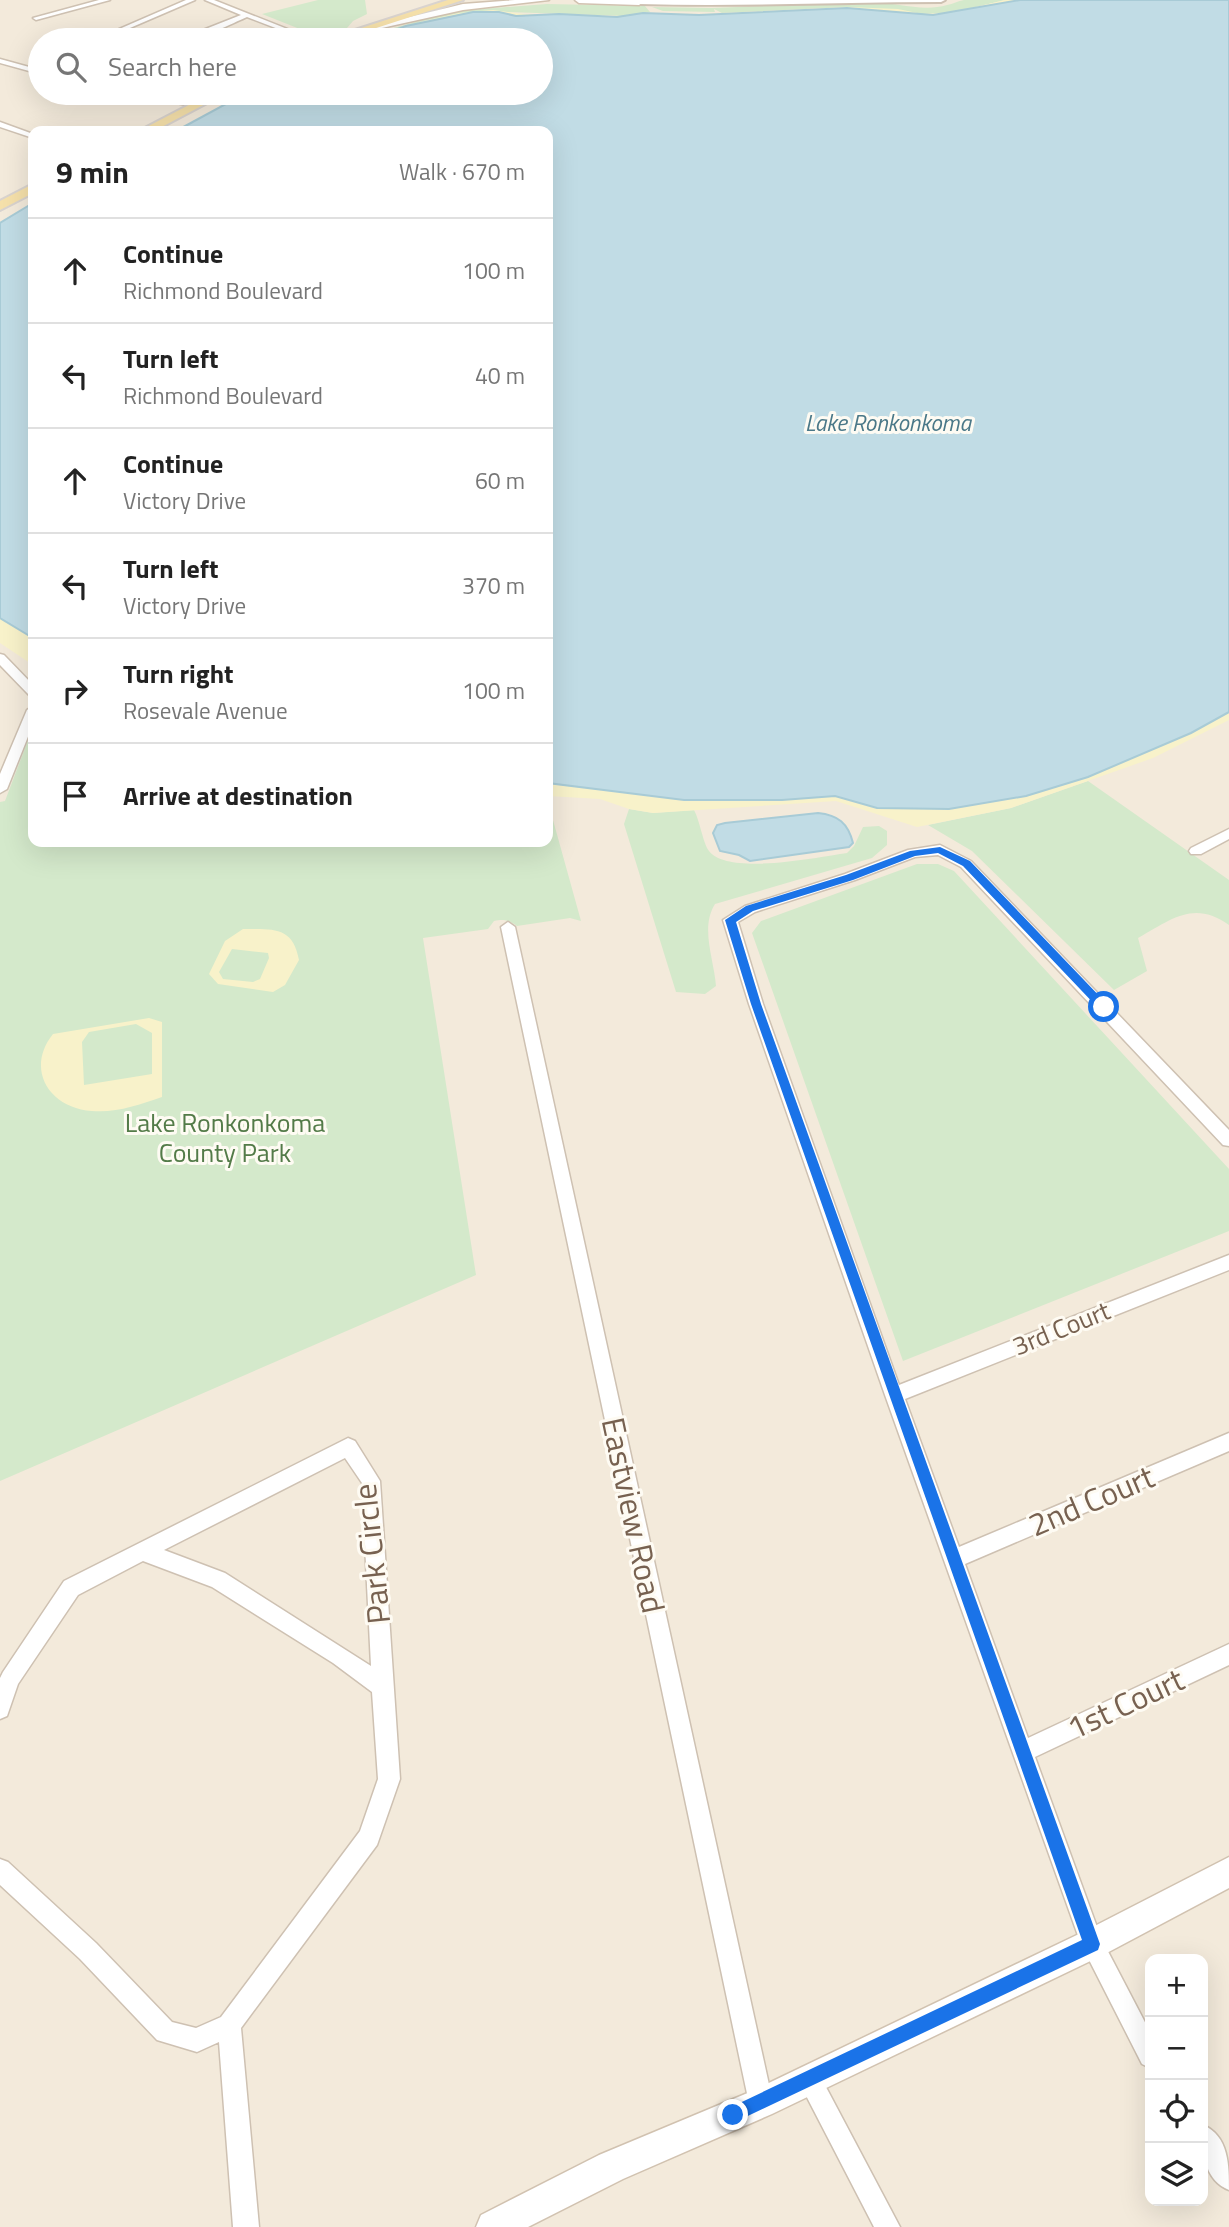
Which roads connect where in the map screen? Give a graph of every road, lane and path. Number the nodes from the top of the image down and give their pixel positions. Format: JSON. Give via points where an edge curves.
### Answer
{"nodes":[{"id":1,"x":107,"y":0,"type":"edge"},
{"id":2,"x":192,"y":0,"type":"edge"},
{"id":3,"x":208,"y":0,"type":"edge"},
{"id":4,"x":458,"y":0,"type":"edge"},
{"id":5,"x":545,"y":0,"type":"edge"},
{"id":6,"x":579,"y":0,"type":"edge"},
{"id":7,"x":812,"y":0,"type":"edge"},
{"id":8,"x":941,"y":0,"type":"edge"},
{"id":9,"x":639,"y":1,"type":"edge"},
{"id":10,"x":914,"y":1,"type":"edge"},
{"id":11,"x":248,"y":15,"type":"junction"},
{"id":12,"x":36,"y":18,"type":"dead end"},
{"id":13,"x":377,"y":26,"type":"junction"},
{"id":14,"x":126,"y":28,"type":"edge"},
{"id":15,"x":213,"y":28,"type":"edge"},
{"id":16,"x":281,"y":28,"type":"edge"},
{"id":17,"x":370,"y":28,"type":"edge"},
{"id":18,"x":0,"y":61,"type":"edge"},
{"id":19,"x":28,"y":69,"type":"edge"},
{"id":20,"x":198,"y":105,"type":"edge"},
{"id":21,"x":0,"y":124,"type":"edge"},
{"id":22,"x":155,"y":126,"type":"edge"},
{"id":23,"x":28,"y":134,"type":"edge"},
{"id":24,"x":28,"y":191,"type":"edge"},
{"id":25,"x":0,"y":206,"type":"edge"},
{"id":26,"x":0,"y":658,"type":"edge"},
{"id":27,"x":28,"y":687,"type":"edge"},
{"id":28,"x":28,"y":722,"type":"edge"},
{"id":29,"x":0,"y":789,"type":"edge"},
{"id":30,"x":1229,"y":833,"type":"edge"},
{"id":31,"x":1196,"y":851,"type":"dead end"},
{"id":32,"x":508,"y":927,"type":"dead end"},
{"id":33,"x":1229,"y":1140,"type":"edge"},
{"id":34,"x":1229,"y":1262,"type":"edge"},
{"id":35,"x":894,"y":1395,"type":"junction"},
{"id":36,"x":1229,"y":1442,"type":"edge"},
{"id":37,"x":142,"y":1551,"type":"junction"},
{"id":38,"x":954,"y":1559,"type":"junction"},
{"id":39,"x":1229,"y":1654,"type":"edge"},
{"id":40,"x":382,"y":1686,"type":"junction"},
{"id":41,"x":0,"y":1709,"type":"edge"},
{"id":42,"x":1022,"y":1752,"type":"junction"},
{"id":43,"x":0,"y":1870,"type":"edge"},
{"id":44,"x":1229,"y":1872,"type":"edge"},
{"id":45,"x":1092,"y":1944,"type":"junction"},
{"id":46,"x":229,"y":2025,"type":"junction"},
{"id":47,"x":1145,"y":2046,"type":"edge"},
{"id":48,"x":810,"y":2080,"type":"junction"},
{"id":49,"x":761,"y":2103,"type":"junction"},
{"id":50,"x":1207,"y":2143,"type":"edge"},
{"id":51,"x":1229,"y":2178,"type":"edge"},
{"id":52,"x":246,"y":2227,"type":"edge"},
{"id":53,"x":493,"y":2227,"type":"edge"},
{"id":54,"x":887,"y":2227,"type":"edge"}],
"edges":[{"from":1,"to":12,"type":"street"},
{"from":2,"to":14,"type":"street"},
{"from":3,"to":11,"type":"street"},
{"from":4,"to":13,"type":"main road"},
{"from":5,"to":13,"type":"main road","via":[[463,7]]},
{"from":6,"to":9,"type":"main road"},
{"from":7,"to":9,"type":"street"},
{"from":7,"to":10,"type":"street"},
{"from":8,"to":10,"type":"street"},
{"from":11,"to":15,"type":"street"},
{"from":11,"to":16,"type":"street"},
{"from":13,"to":17,"type":"main road"},
{"from":18,"to":19,"type":"street"},
{"from":20,"to":22,"type":"main road"},
{"from":21,"to":23,"type":"street"},
{"from":24,"to":25,"type":"main road"},
{"from":26,"to":27,"type":"street"},
{"from":28,"to":29,"type":"street"},
{"from":30,"to":31,"type":"street"},
{"from":32,"to":49,"type":"street","name":"Eastview Road"},
{"from":33,"to":35,"type":"street","via":[[966,863],[940,850],[913,853],[730,920]]},
{"from":34,"to":35,"type":"street","name":"3rd Court"},
{"from":35,"to":38,"type":"street"},
{"from":36,"to":38,"type":"street","name":"2nd Court"},
{"from":37,"to":40,"type":"street","name":"Park Circle","via":[[218,1580]]},
{"from":37,"to":40,"type":"street","name":"Park Circle","via":[[348,1447],[371,1481]]},
{"from":37,"to":41,"type":"street","name":"Park Circle","via":[[71,1588],[10,1679]]},
{"from":38,"to":42,"type":"street"},
{"from":39,"to":42,"type":"street","name":"1st Court"},
{"from":40,"to":46,"type":"street","name":"Park Circle","via":[[389,1779],[369,1837]]},
{"from":42,"to":45,"type":"street"},
{"from":43,"to":46,"type":"street","via":[[88,1951],[165,2032],[197,2040]]},
{"from":44,"to":45,"type":"main road"},
{"from":45,"to":47,"type":"street"},
{"from":45,"to":48,"type":"main road"},
{"from":46,"to":52,"type":"street"},
{"from":48,"to":49,"type":"main road"},
{"from":48,"to":54,"type":"street"},
{"from":49,"to":53,"type":"main road","via":[[611,2167]]},
{"from":50,"to":51,"type":"street"}]}
